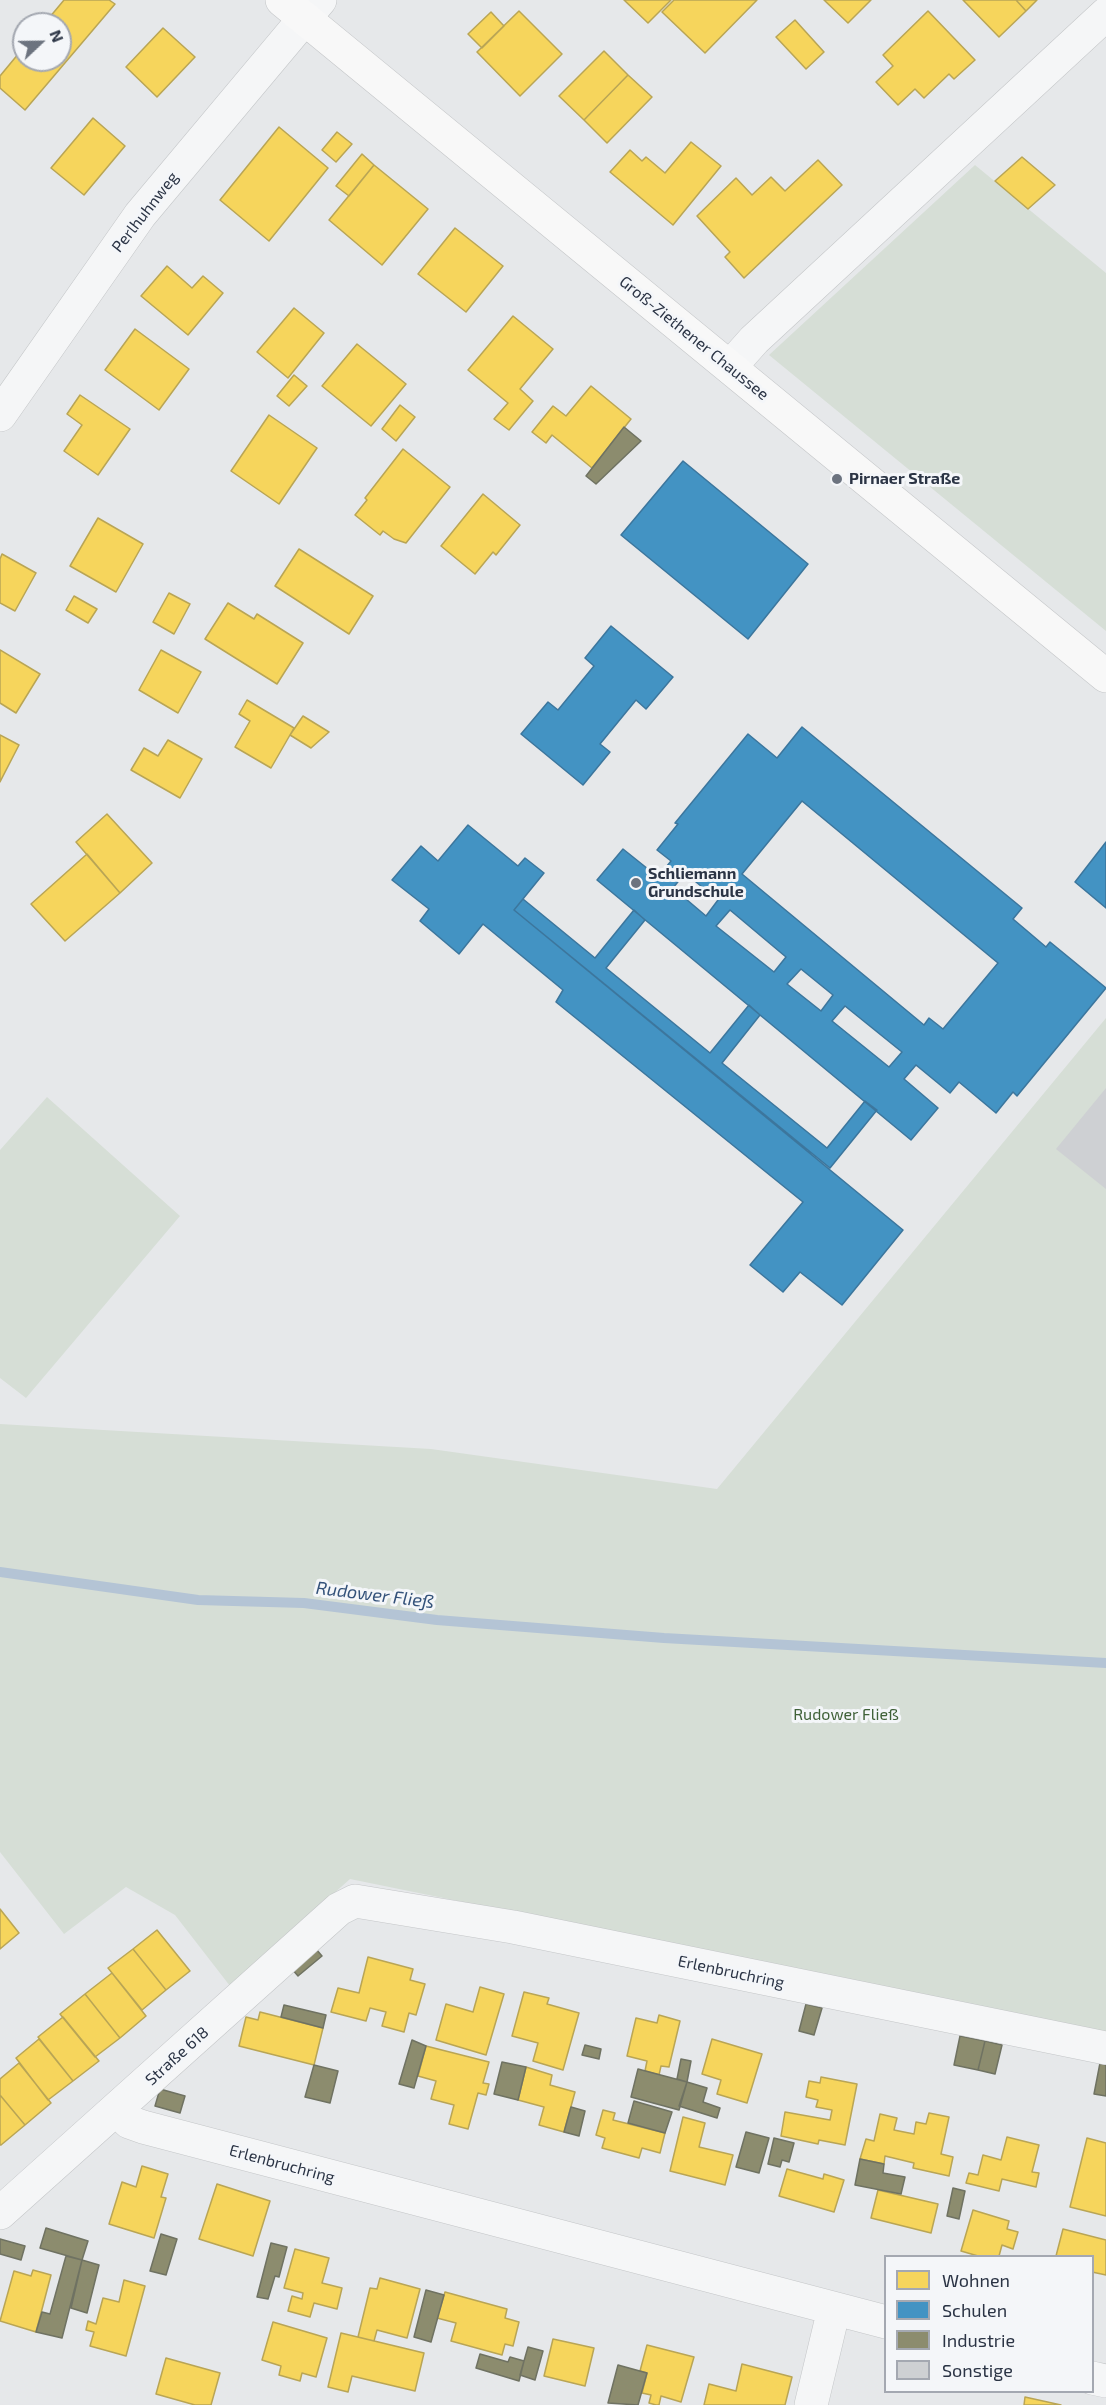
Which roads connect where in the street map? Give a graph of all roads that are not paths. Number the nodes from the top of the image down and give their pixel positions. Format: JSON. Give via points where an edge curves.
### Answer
{"nodes":[{"id":1,"x":302,"y":6,"type":"edge"},
{"id":2,"x":1106,"y":14,"type":"edge"},
{"id":3,"x":730,"y":367,"type":"junction"},
{"id":4,"x":0,"y":415,"type":"edge"},
{"id":5,"x":1106,"y":676,"type":"edge"},
{"id":6,"x":356,"y":1901,"type":"joint"},
{"id":7,"x":1106,"y":2048,"type":"edge"},
{"id":8,"x":118,"y":2110,"type":"junction"},
{"id":9,"x":0,"y":2213,"type":"edge"},
{"id":10,"x":834,"y":2309,"type":"junction"},
{"id":11,"x":884,"y":2322,"type":"edge"},
{"id":12,"x":811,"y":2405,"type":"edge"}],
"edges":[{"from":1,"to":3,"type":"street","name":"Groß-Ziethener Chaussee"},
{"from":1,"to":4,"type":"street","name":"Perlhuhnweg","via":[[140,215]]},
{"from":2,"to":3,"type":"street","via":[[754,340]]},
{"from":3,"to":5,"type":"street","name":"Groß-Ziethener Chaussee"},
{"from":6,"to":7,"type":"street","name":"Erlenbruchring","via":[[513,1927]]},
{"from":6,"to":8,"type":"street","name":"Straße 618","via":[[339,1909]]},
{"from":8,"to":9,"type":"street","name":"Straße 618"},
{"from":8,"to":10,"type":"street","name":"Erlenbruchring","via":[[129,2122],[143,2127]]},
{"from":10,"to":11,"type":"street","name":"Erlenbruchring"},
{"from":10,"to":12,"type":"street"}]}
